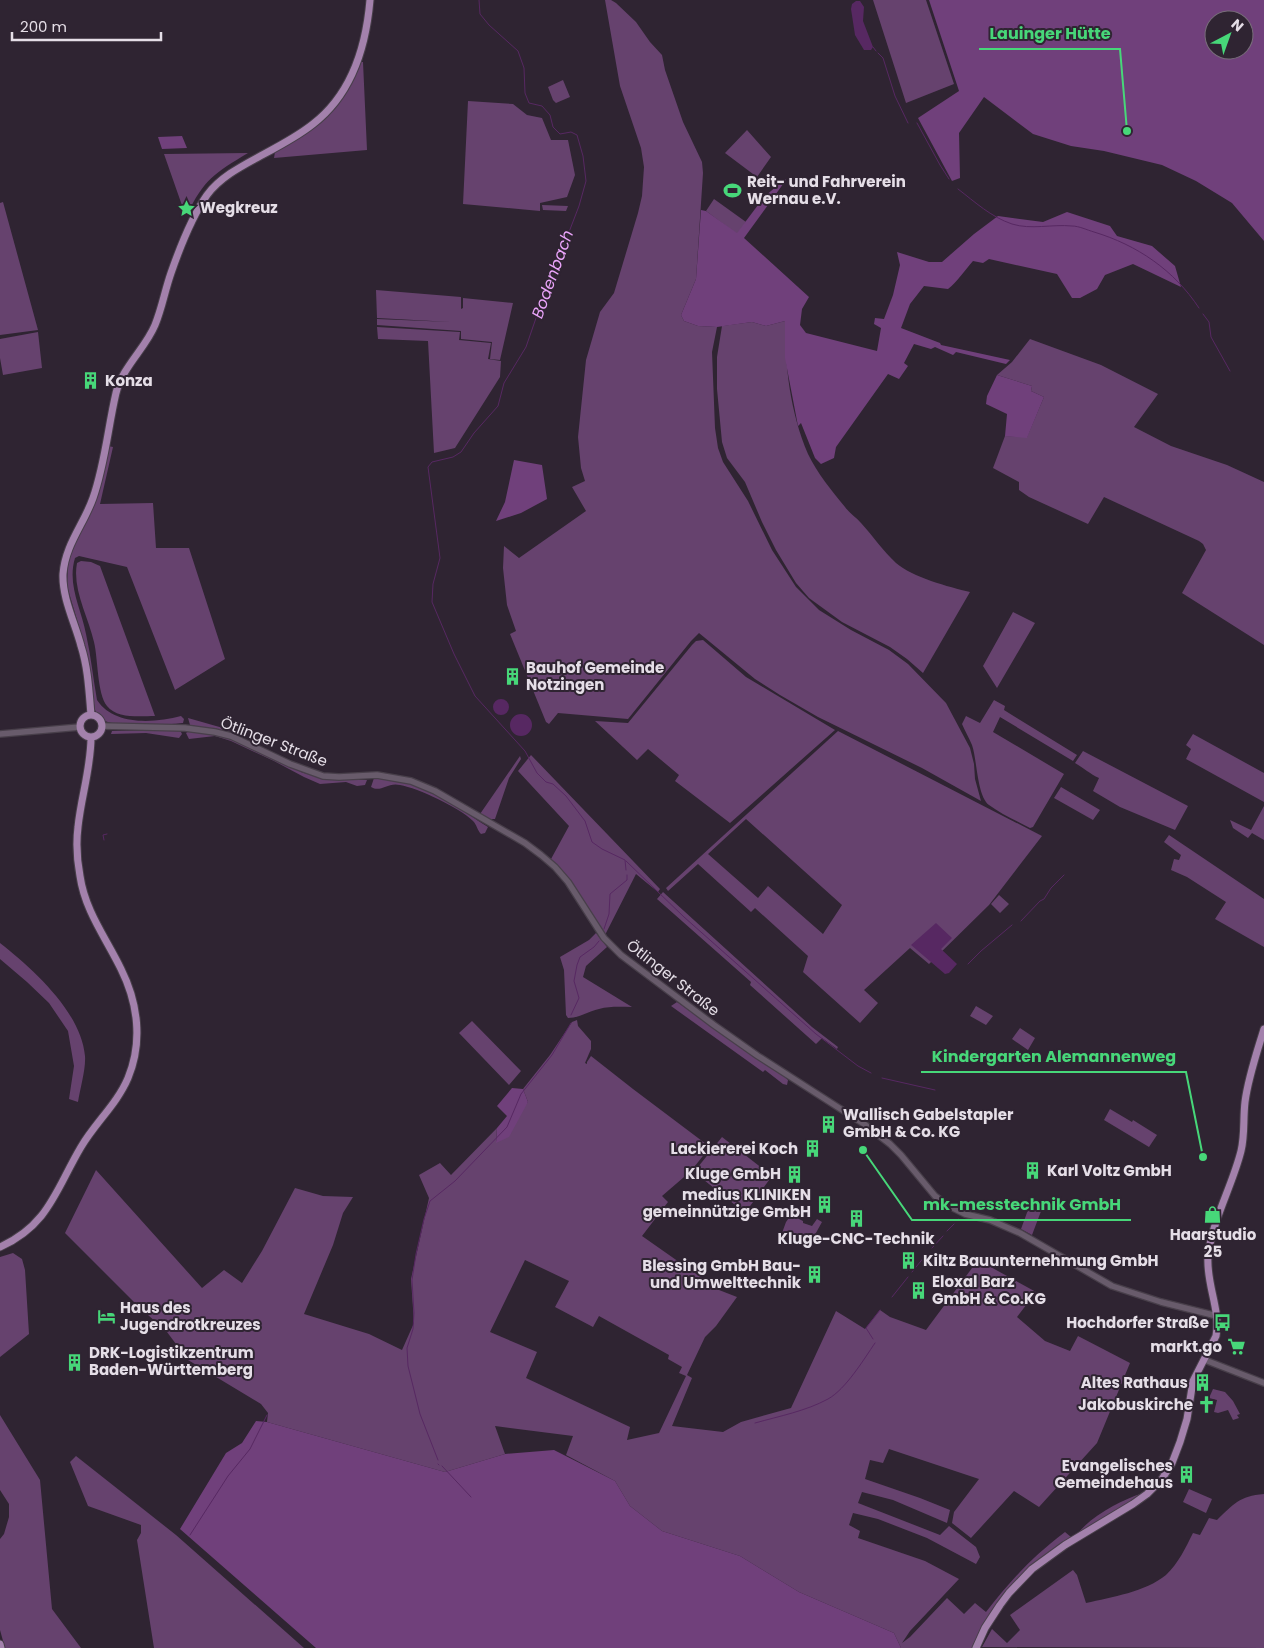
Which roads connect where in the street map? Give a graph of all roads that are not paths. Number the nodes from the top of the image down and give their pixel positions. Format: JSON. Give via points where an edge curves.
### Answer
{"nodes":[{"id":1,"x":370,"y":0,"type":"edge"},
{"id":2,"x":90,"y":715,"type":"junction"},
{"id":3,"x":102,"y":726,"type":"junction"},
{"id":4,"x":80,"y":727,"type":"junction"},
{"id":5,"x":0,"y":734,"type":"edge"},
{"id":6,"x":91,"y":737,"type":"junction"},
{"id":7,"x":1264,"y":1028,"type":"edge"},
{"id":8,"x":0,"y":1247,"type":"edge"},
{"id":9,"x":1217,"y":1316,"type":"junction"},
{"id":10,"x":1205,"y":1360,"type":"junction"},
{"id":11,"x":1264,"y":1383,"type":"edge"},
{"id":12,"x":0,"y":1644,"type":"edge"},
{"id":13,"x":1,"y":1648,"type":"edge"},
{"id":14,"x":976,"y":1648,"type":"edge"}],
"edges":[{"from":1,"to":2,"type":"main road","via":[[359,57],[351,78],[336,101],[313,124],[228,175],[208,194],[178,255],[153,329],[121,380],[94,496],[64,565],[64,591],[85,661]]},
{"from":2,"to":3,"type":"main road","via":[[99,718]]},
{"from":2,"to":4,"type":"main road","via":[[82,719]]},
{"from":3,"to":6,"type":"main road","via":[[99,735]]},
{"from":3,"to":9,"type":"street","name":"Ötlinger Straße","via":[[215,732],[323,776],[377,775],[411,781],[434,791],[541,855],[568,882],[600,932],[621,956],[728,1036],[884,1139],[935,1196],[949,1206],[1020,1233],[1112,1286]]},
{"from":4,"to":5,"type":"street"},
{"from":4,"to":6,"type":"main road","via":[[82,733]]},
{"from":6,"to":8,"type":"main road","via":[[78,828],[80,877],[92,916],[132,992],[137,1022],[134,1063],[116,1099],[81,1146],[40,1218],[19,1238]]},
{"from":7,"to":9,"type":"main road","via":[[1247,1090],[1242,1149],[1215,1226],[1208,1257]]},
{"from":9,"to":10,"type":"main road","via":[[1216,1336]]},
{"from":10,"to":11,"type":"street"},
{"from":10,"to":14,"type":"main road","via":[[1193,1381],[1180,1442],[1162,1479],[1133,1504],[1032,1569],[1009,1593],[985,1628]]},
{"from":12,"to":13,"type":"main road"}]}
